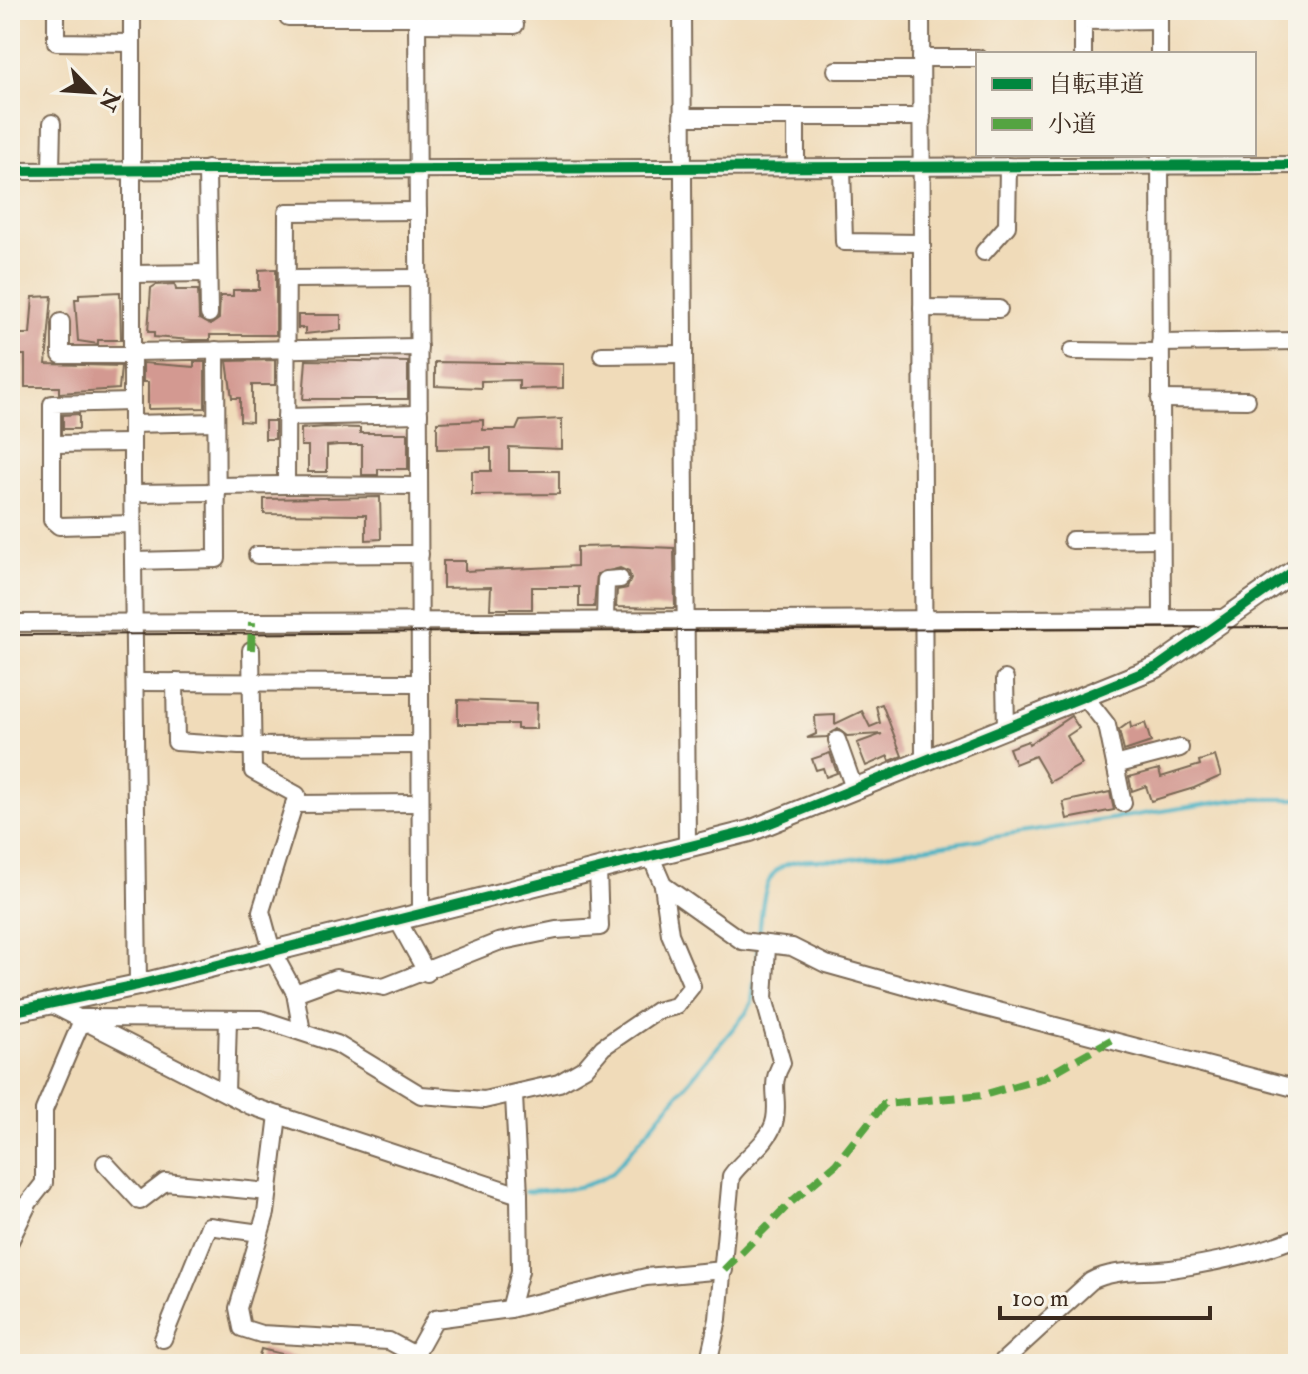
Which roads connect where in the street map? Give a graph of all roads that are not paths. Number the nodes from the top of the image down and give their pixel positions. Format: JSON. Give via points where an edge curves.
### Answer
{"nodes":[{"id":1,"x":56,"y":10,"type":"edge"},
{"id":2,"x":132,"y":10,"type":"edge"},
{"id":3,"x":682,"y":10,"type":"edge"},
{"id":4,"x":921,"y":10,"type":"edge"},
{"id":5,"x":1159,"y":15,"type":"edge"},
{"id":6,"x":288,"y":17,"type":"dead end"},
{"id":7,"x":417,"y":17,"type":"edge"},
{"id":8,"x":515,"y":25,"type":"dead end"},
{"id":9,"x":132,"y":43,"type":"junction"},
{"id":10,"x":1083,"y":52,"type":"edge"},
{"id":11,"x":1159,"y":52,"type":"edge"},
{"id":12,"x":976,"y":58,"type":"edge"},
{"id":13,"x":921,"y":64,"type":"junction"},
{"id":14,"x":836,"y":70,"type":"dead end"},
{"id":15,"x":682,"y":117,"type":"junction"},
{"id":16,"x":796,"y":117,"type":"junction"},
{"id":17,"x":922,"y":117,"type":"junction"},
{"id":18,"x":52,"y":123,"type":"dead end"},
{"id":19,"x":1160,"y":159,"type":"edge"},
{"id":20,"x":1298,"y":165,"type":"edge"},
{"id":21,"x":1008,"y":166,"type":"junction"},
{"id":22,"x":683,"y":167,"type":"junction"},
{"id":23,"x":796,"y":167,"type":"junction"},
{"id":24,"x":842,"y":167,"type":"junction"},
{"id":25,"x":921,"y":167,"type":"junction"},
{"id":26,"x":418,"y":168,"type":"junction"},
{"id":27,"x":207,"y":169,"type":"junction"},
{"id":28,"x":133,"y":170,"type":"junction"},
{"id":29,"x":10,"y":171,"type":"edge"},
{"id":30,"x":51,"y":171,"type":"junction"},
{"id":31,"x":418,"y":211,"type":"junction"},
{"id":32,"x":921,"y":243,"type":"junction"},
{"id":33,"x":984,"y":252,"type":"dead end"},
{"id":34,"x":208,"y":273,"type":"junction"},
{"id":35,"x":132,"y":274,"type":"junction"},
{"id":36,"x":419,"y":278,"type":"junction"},
{"id":37,"x":287,"y":279,"type":"junction"},
{"id":38,"x":922,"y":308,"type":"junction"},
{"id":39,"x":999,"y":309,"type":"dead end"},
{"id":40,"x":209,"y":314,"type":"dead end"},
{"id":41,"x":61,"y":322,"type":"dead end"},
{"id":42,"x":1298,"y":341,"type":"edge"},
{"id":43,"x":419,"y":347,"type":"junction"},
{"id":44,"x":1160,"y":347,"type":"junction"},
{"id":45,"x":286,"y":348,"type":"junction"},
{"id":46,"x":216,"y":350,"type":"junction"},
{"id":47,"x":1072,"y":351,"type":"dead end"},
{"id":48,"x":132,"y":353,"type":"junction"},
{"id":49,"x":684,"y":354,"type":"junction"},
{"id":50,"x":602,"y":355,"type":"dead end"},
{"id":51,"x":1160,"y":399,"type":"junction"},
{"id":52,"x":1247,"y":400,"type":"dead end"},
{"id":53,"x":132,"y":402,"type":"junction"},
{"id":54,"x":419,"y":414,"type":"junction"},
{"id":55,"x":286,"y":417,"type":"junction"},
{"id":56,"x":216,"y":422,"type":"junction"},
{"id":57,"x":132,"y":424,"type":"junction"},
{"id":58,"x":132,"y":443,"type":"junction"},
{"id":59,"x":52,"y":444,"type":"junction"},
{"id":60,"x":286,"y":485,"type":"junction"},
{"id":61,"x":419,"y":486,"type":"junction"},
{"id":62,"x":217,"y":489,"type":"junction"},
{"id":63,"x":132,"y":493,"type":"junction"},
{"id":64,"x":132,"y":524,"type":"junction"},
{"id":65,"x":1161,"y":539,"type":"junction"},
{"id":66,"x":1072,"y":540,"type":"dead end"},
{"id":67,"x":420,"y":554,"type":"junction"},
{"id":68,"x":257,"y":555,"type":"dead end"},
{"id":69,"x":133,"y":561,"type":"junction"},
{"id":70,"x":1298,"y":568,"type":"edge"},
{"id":71,"x":620,"y":579,"type":"dead end"},
{"id":72,"x":922,"y":617,"type":"junction"},
{"id":73,"x":1162,"y":618,"type":"junction"},
{"id":74,"x":1229,"y":618,"type":"junction"},
{"id":75,"x":605,"y":620,"type":"junction"},
{"id":76,"x":686,"y":620,"type":"junction"},
{"id":77,"x":134,"y":621,"type":"junction"},
{"id":78,"x":420,"y":621,"type":"junction"},
{"id":79,"x":10,"y":623,"type":"edge"},
{"id":80,"x":251,"y":650,"type":"dead end"},
{"id":81,"x":1005,"y":679,"type":"dead end"},
{"id":82,"x":135,"y":682,"type":"junction"},
{"id":83,"x":175,"y":682,"type":"junction"},
{"id":84,"x":252,"y":682,"type":"junction"},
{"id":85,"x":420,"y":683,"type":"junction"},
{"id":86,"x":1085,"y":697,"type":"junction"},
{"id":87,"x":1006,"y":728,"type":"junction"},
{"id":88,"x":837,"y":740,"type":"dead end"},
{"id":89,"x":420,"y":745,"type":"junction"},
{"id":90,"x":252,"y":746,"type":"junction"},
{"id":91,"x":1180,"y":748,"type":"dead end"},
{"id":92,"x":924,"y":760,"type":"junction"},
{"id":93,"x":1115,"y":765,"type":"junction"},
{"id":94,"x":854,"y":788,"type":"junction"},
{"id":95,"x":420,"y":803,"type":"junction"},
{"id":96,"x":1123,"y":803,"type":"dead end"},
{"id":97,"x":294,"y":804,"type":"junction"},
{"id":98,"x":687,"y":848,"type":"junction"},
{"id":99,"x":651,"y":857,"type":"junction"},
{"id":100,"x":598,"y":870,"type":"junction"},
{"id":101,"x":663,"y":885,"type":"junction"},
{"id":102,"x":421,"y":913,"type":"junction"},
{"id":103,"x":397,"y":919,"type":"junction"},
{"id":104,"x":762,"y":946,"type":"junction"},
{"id":105,"x":272,"y":951,"type":"junction"},
{"id":106,"x":427,"y":973,"type":"junction"},
{"id":107,"x":138,"y":985,"type":"junction"},
{"id":108,"x":295,"y":993,"type":"junction"},
{"id":109,"x":53,"y":1005,"type":"junction"},
{"id":110,"x":10,"y":1012,"type":"edge"},
{"id":111,"x":83,"y":1018,"type":"junction"},
{"id":112,"x":228,"y":1019,"type":"junction"},
{"id":113,"x":302,"y":1032,"type":"junction"},
{"id":114,"x":1298,"y":1089,"type":"edge"},
{"id":115,"x":226,"y":1093,"type":"junction"},
{"id":116,"x":514,"y":1096,"type":"junction"},
{"id":117,"x":278,"y":1115,"type":"junction"},
{"id":118,"x":105,"y":1163,"type":"dead end"},
{"id":119,"x":269,"y":1192,"type":"junction"},
{"id":120,"x":519,"y":1195,"type":"junction"},
{"id":121,"x":12,"y":1230,"type":"edge"},
{"id":122,"x":260,"y":1233,"type":"junction"},
{"id":123,"x":1298,"y":1237,"type":"edge"},
{"id":124,"x":724,"y":1270,"type":"junction"},
{"id":125,"x":510,"y":1309,"type":"junction"},
{"id":126,"x":163,"y":1339,"type":"dead end"},
{"id":127,"x":412,"y":1360,"type":"edge"},
{"id":128,"x":708,"y":1364,"type":"edge"},
{"id":129,"x":1000,"y":1364,"type":"edge"}],
"edges":[{"from":1,"to":9,"type":"street","via":[[56,42]]},
{"from":2,"to":9,"type":"street"},
{"from":3,"to":15,"type":"street"},
{"from":4,"to":13,"type":"street"},
{"from":5,"to":10,"type":"street","via":[[1083,21]]},
{"from":5,"to":11,"type":"street"},
{"from":6,"to":7,"type":"street"},
{"from":7,"to":8,"type":"street"},
{"from":7,"to":26,"type":"street"},
{"from":9,"to":28,"type":"street"},
{"from":12,"to":13,"type":"street"},
{"from":13,"to":14,"type":"street"},
{"from":13,"to":17,"type":"street"},
{"from":15,"to":16,"type":"street"},
{"from":15,"to":22,"type":"street"},
{"from":16,"to":17,"type":"street"},
{"from":16,"to":23,"type":"street"},
{"from":17,"to":25,"type":"street"},
{"from":18,"to":30,"type":"street"},
{"from":19,"to":20,"type":"street"},
{"from":19,"to":21,"type":"street"},
{"from":19,"to":44,"type":"street"},
{"from":21,"to":25,"type":"street"},
{"from":21,"to":33,"type":"street","via":[[1007,226]]},
{"from":22,"to":23,"type":"street"},
{"from":22,"to":26,"type":"street"},
{"from":22,"to":49,"type":"street"},
{"from":23,"to":24,"type":"street"},
{"from":24,"to":25,"type":"street"},
{"from":24,"to":32,"type":"street","via":[[844,242]]},
{"from":25,"to":32,"type":"street"},
{"from":26,"to":27,"type":"street"},
{"from":26,"to":31,"type":"street"},
{"from":27,"to":28,"type":"street"},
{"from":27,"to":34,"type":"street"},
{"from":28,"to":30,"type":"street"},
{"from":28,"to":35,"type":"street"},
{"from":29,"to":30,"type":"street"},
{"from":31,"to":36,"type":"street"},
{"from":31,"to":37,"type":"street","via":[[287,212]]},
{"from":32,"to":38,"type":"street"},
{"from":34,"to":35,"type":"street"},
{"from":34,"to":40,"type":"street"},
{"from":35,"to":48,"type":"street"},
{"from":36,"to":37,"type":"street"},
{"from":36,"to":43,"type":"street"},
{"from":37,"to":45,"type":"street"},
{"from":38,"to":39,"type":"street"},
{"from":38,"to":72,"type":"street"},
{"from":41,"to":48,"type":"street","via":[[61,355]]},
{"from":42,"to":44,"type":"street"},
{"from":43,"to":45,"type":"street"},
{"from":43,"to":54,"type":"street"},
{"from":44,"to":47,"type":"street"},
{"from":44,"to":51,"type":"street"},
{"from":45,"to":46,"type":"street"},
{"from":45,"to":55,"type":"street"},
{"from":46,"to":48,"type":"street"},
{"from":46,"to":56,"type":"street"},
{"from":48,"to":53,"type":"street"},
{"from":49,"to":50,"type":"street"},
{"from":49,"to":76,"type":"street"},
{"from":51,"to":52,"type":"street"},
{"from":51,"to":65,"type":"street"},
{"from":53,"to":57,"type":"street"},
{"from":53,"to":59,"type":"street","via":[[52,404]]},
{"from":54,"to":55,"type":"street"},
{"from":54,"to":61,"type":"street"},
{"from":55,"to":60,"type":"street"},
{"from":56,"to":57,"type":"street"},
{"from":56,"to":62,"type":"street"},
{"from":57,"to":58,"type":"street"},
{"from":58,"to":59,"type":"street"},
{"from":58,"to":63,"type":"street"},
{"from":59,"to":64,"type":"street","via":[[52,520],[59,526]]},
{"from":60,"to":61,"type":"street"},
{"from":60,"to":62,"type":"street"},
{"from":61,"to":67,"type":"street"},
{"from":62,"to":63,"type":"street"},
{"from":62,"to":69,"type":"street","via":[[217,559]]},
{"from":63,"to":64,"type":"street"},
{"from":64,"to":69,"type":"street"},
{"from":65,"to":66,"type":"street"},
{"from":65,"to":73,"type":"street"},
{"from":67,"to":68,"type":"street"},
{"from":67,"to":78,"type":"street"},
{"from":69,"to":77,"type":"street"},
{"from":70,"to":74,"type":"street"},
{"from":71,"to":75,"type":"street","via":[[606,580]]},
{"from":72,"to":73,"type":"street"},
{"from":72,"to":76,"type":"street"},
{"from":72,"to":92,"type":"street"},
{"from":73,"to":74,"type":"street"},
{"from":74,"to":86,"type":"street","via":[[1157,667]]},
{"from":75,"to":76,"type":"street"},
{"from":75,"to":78,"type":"street"},
{"from":76,"to":98,"type":"street"},
{"from":77,"to":78,"type":"street"},
{"from":77,"to":79,"type":"street"},
{"from":77,"to":82,"type":"street"},
{"from":78,"to":85,"type":"street"},
{"from":80,"to":84,"type":"street"},
{"from":81,"to":87,"type":"street"},
{"from":82,"to":83,"type":"street"},
{"from":82,"to":107,"type":"street"},
{"from":83,"to":84,"type":"street"},
{"from":83,"to":90,"type":"street","via":[[176,742]]},
{"from":84,"to":85,"type":"street"},
{"from":84,"to":90,"type":"street"},
{"from":85,"to":89,"type":"street"},
{"from":86,"to":87,"type":"street"},
{"from":86,"to":93,"type":"street","via":[[1107,725]]},
{"from":87,"to":92,"type":"street"},
{"from":88,"to":94,"type":"street"},
{"from":89,"to":90,"type":"street"},
{"from":89,"to":95,"type":"street"},
{"from":90,"to":97,"type":"street","via":[[253,771],[297,795]]},
{"from":91,"to":93,"type":"street"},
{"from":92,"to":94,"type":"street"},
{"from":93,"to":96,"type":"street"},
{"from":94,"to":98,"type":"street","via":[[750,831]]},
{"from":95,"to":97,"type":"street"},
{"from":95,"to":102,"type":"street"},
{"from":97,"to":105,"type":"street","via":[[261,911]]},
{"from":98,"to":99,"type":"street"},
{"from":99,"to":100,"type":"street"},
{"from":99,"to":101,"type":"street"},
{"from":100,"to":102,"type":"street"},
{"from":100,"to":106,"type":"street","via":[[600,927],[498,942]]},
{"from":101,"to":104,"type":"street","via":[[742,941]]},
{"from":101,"to":116,"type":"street","via":[[670,934],[692,986],[676,1006],[656,1011],[603,1047],[585,1068],[559,1083]]},
{"from":102,"to":103,"type":"street"},
{"from":103,"to":105,"type":"street"},
{"from":103,"to":106,"type":"street"},
{"from":104,"to":114,"type":"street","via":[[792,947],[826,964]]},
{"from":104,"to":124,"type":"street","via":[[764,998],[782,1063],[772,1083],[775,1121],[731,1176]]},
{"from":105,"to":107,"type":"street"},
{"from":105,"to":108,"type":"street"},
{"from":106,"to":108,"type":"street","via":[[384,987],[336,978]]},
{"from":107,"to":109,"type":"street"},
{"from":108,"to":113,"type":"street"},
{"from":109,"to":110,"type":"street"},
{"from":109,"to":111,"type":"street"},
{"from":111,"to":112,"type":"street"},
{"from":111,"to":115,"type":"street"},
{"from":111,"to":121,"type":"street","via":[[44,1110],[44,1183]]},
{"from":112,"to":113,"type":"street","via":[[261,1019]]},
{"from":112,"to":115,"type":"street"},
{"from":113,"to":116,"type":"street","via":[[337,1044],[421,1095],[468,1100]]},
{"from":115,"to":117,"type":"street"},
{"from":116,"to":120,"type":"street"},
{"from":117,"to":119,"type":"street"},
{"from":117,"to":120,"type":"street"},
{"from":118,"to":119,"type":"street","via":[[140,1201],[165,1182]]},
{"from":119,"to":122,"type":"street"},
{"from":120,"to":125,"type":"street","via":[[520,1271]]},
{"from":122,"to":126,"type":"street","via":[[209,1226]]},
{"from":122,"to":127,"type":"street","via":[[238,1308],[242,1328],[261,1334],[389,1341]]},
{"from":123,"to":129,"type":"street","via":[[1274,1248],[1173,1269],[1107,1273],[1091,1281]]},
{"from":124,"to":125,"type":"street","via":[[646,1277]]},
{"from":124,"to":128,"type":"street"},
{"from":125,"to":127,"type":"street","via":[[435,1319]]}]}
